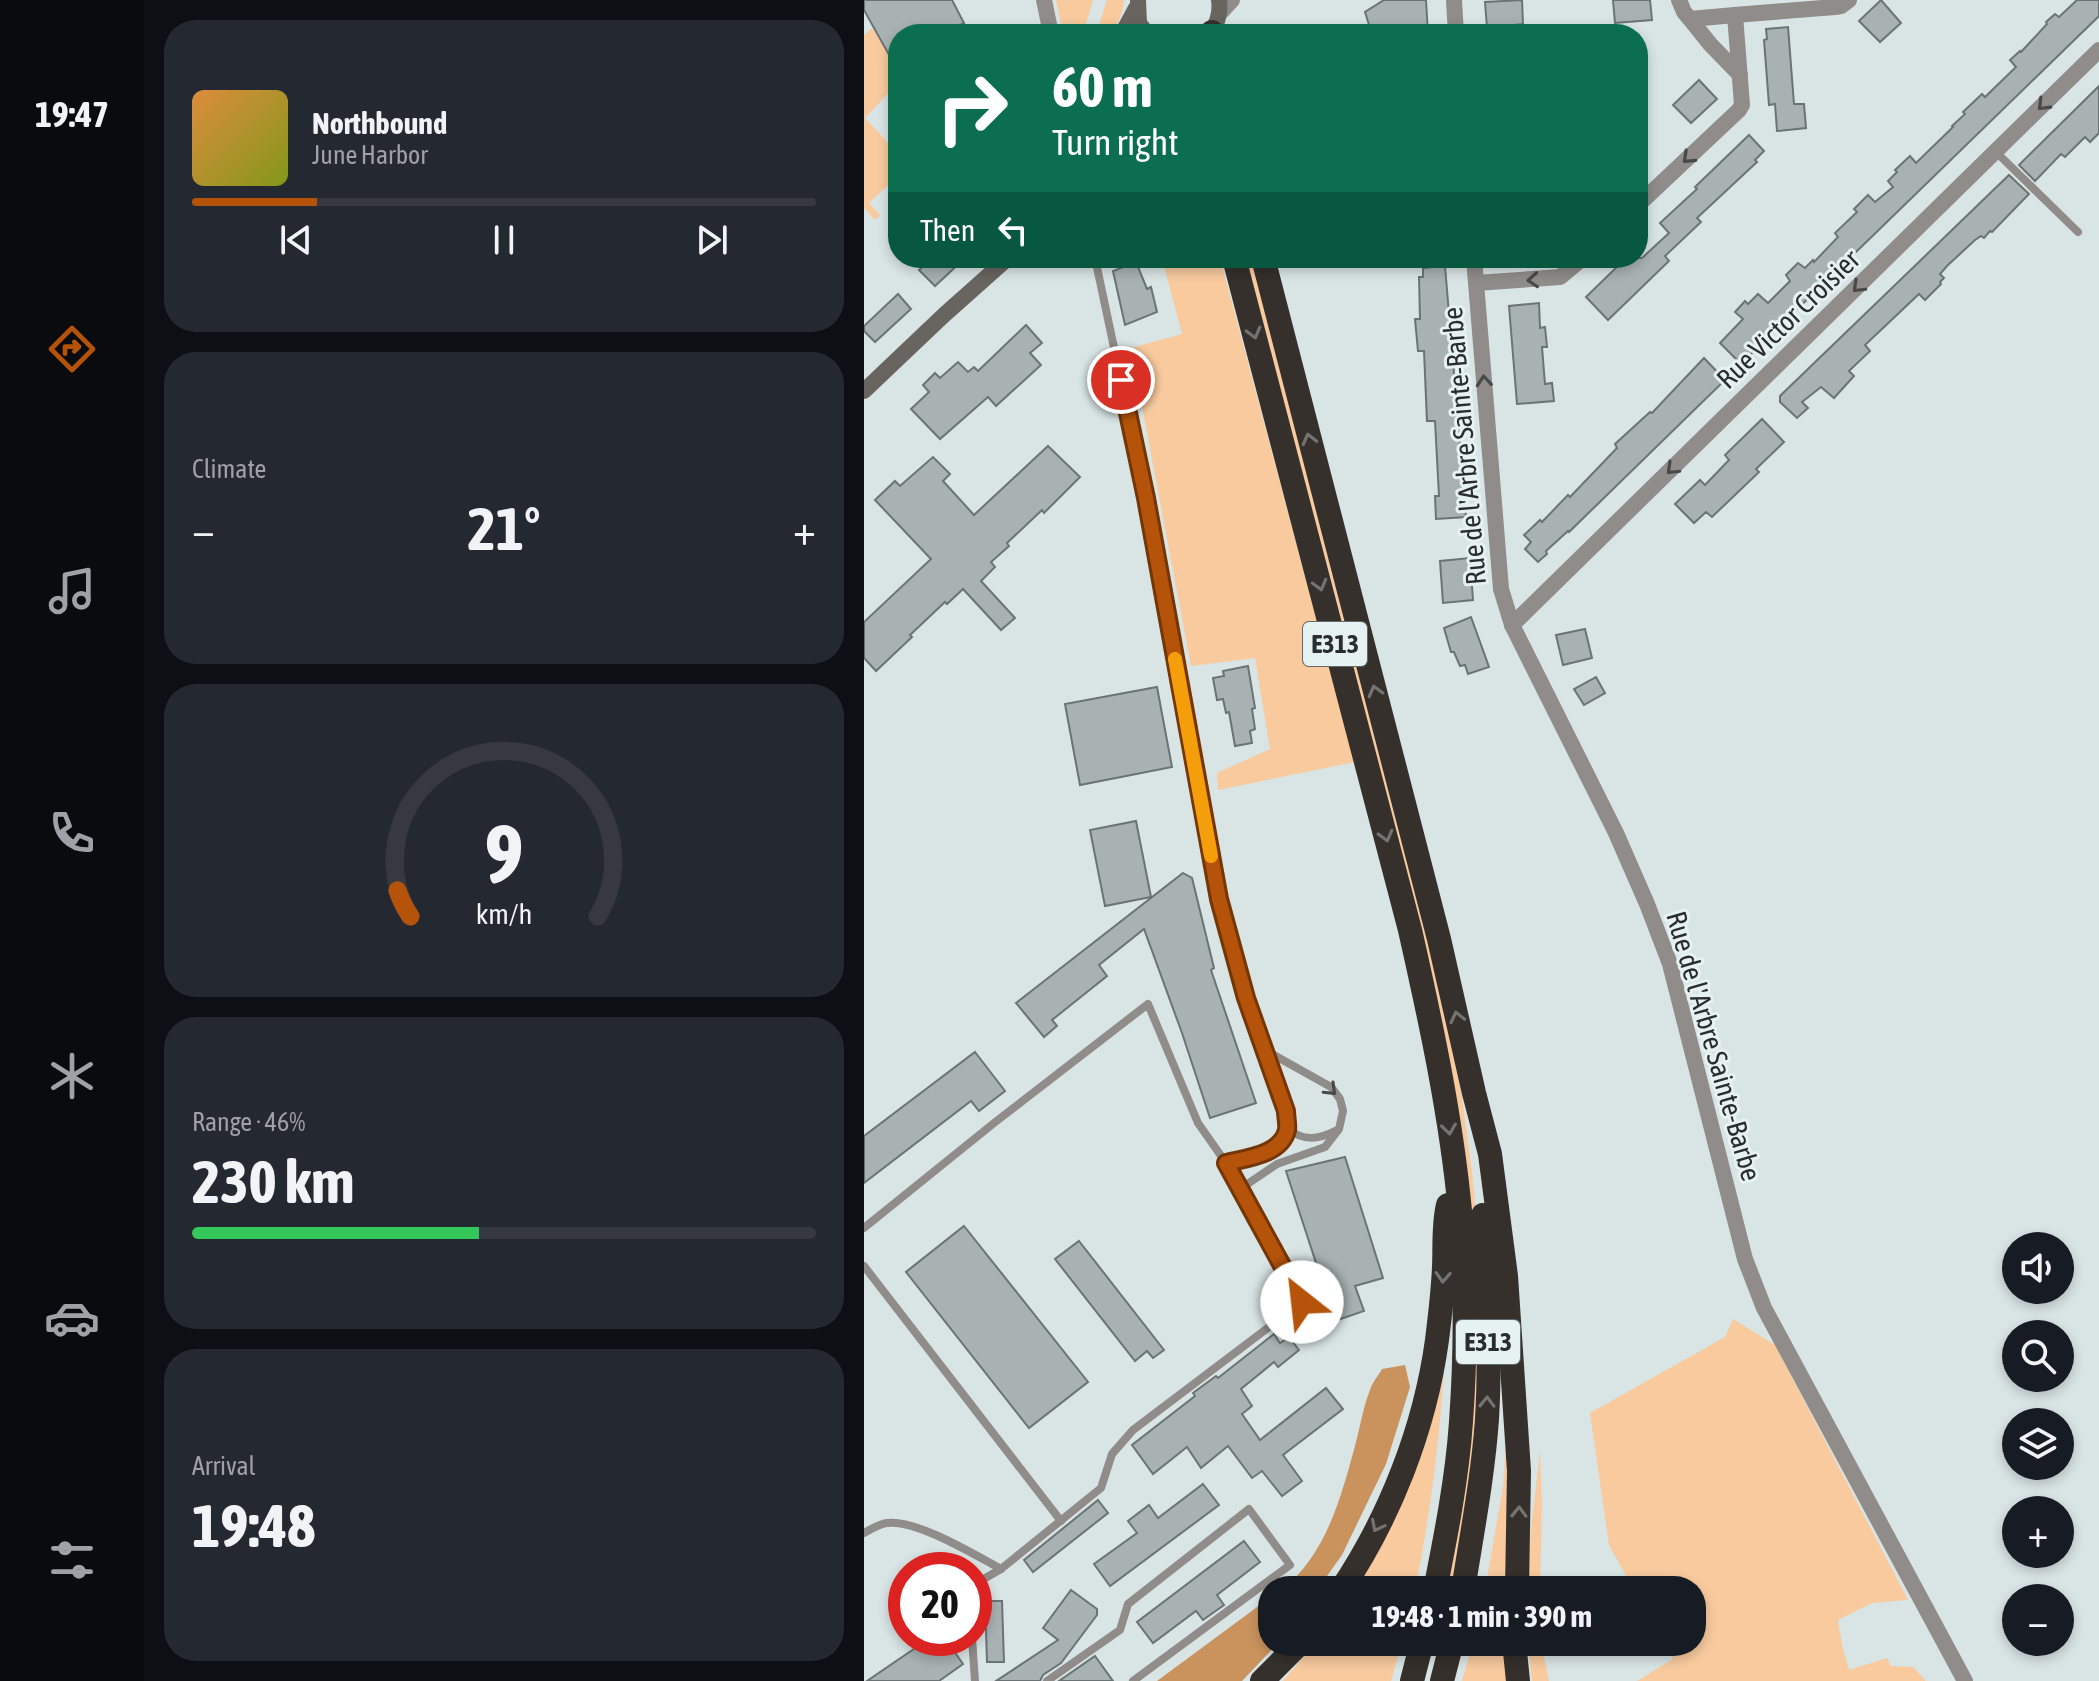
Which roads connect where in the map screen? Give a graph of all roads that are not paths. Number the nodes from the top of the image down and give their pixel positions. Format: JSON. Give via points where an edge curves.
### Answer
{"nodes":[{"id":1,"x":1044,"y":0,"type":"edge"},
{"id":2,"x":1232,"y":0,"type":"edge"},
{"id":3,"x":1454,"y":0,"type":"edge"},
{"id":4,"x":1679,"y":0,"type":"edge"},
{"id":5,"x":1849,"y":0,"type":"edge"},
{"id":6,"x":1137,"y":2,"type":"edge"},
{"id":7,"x":1735,"y":15,"type":"junction"},
{"id":8,"x":1690,"y":19,"type":"junction"},
{"id":9,"x":1214,"y":23,"type":"edge"},
{"id":10,"x":1049,"y":24,"type":"edge"},
{"id":11,"x":1127,"y":24,"type":"edge"},
{"id":12,"x":1140,"y":24,"type":"edge"},
{"id":13,"x":1455,"y":24,"type":"edge"},
{"id":14,"x":2099,"y":50,"type":"edge"},
{"id":15,"x":1740,"y":75,"type":"junction"},
{"id":16,"x":1996,"y":152,"type":"junction"},
{"id":17,"x":1648,"y":196,"type":"edge"},
{"id":18,"x":2078,"y":232,"type":"dead end"},
{"id":19,"x":997,"y":268,"type":"edge"},
{"id":20,"x":1097,"y":268,"type":"edge"},
{"id":21,"x":1237,"y":268,"type":"edge"},
{"id":22,"x":1266,"y":268,"type":"edge"},
{"id":23,"x":1475,"y":268,"type":"edge"},
{"id":24,"x":1571,"y":268,"type":"edge"},
{"id":25,"x":1476,"y":283,"type":"junction"},
{"id":26,"x":864,"y":391,"type":"edge"},
{"id":27,"x":1512,"y":625,"type":"junction"},
{"id":28,"x":1265,"y":1050,"type":"junction"},
{"id":29,"x":1474,"y":1093,"type":"junction"},
{"id":30,"x":1288,"y":1129,"type":"junction"},
{"id":31,"x":1339,"y":1129,"type":"junction"},
{"id":32,"x":1226,"y":1163,"type":"junction"},
{"id":33,"x":1456,"y":1172,"type":"junction"},
{"id":34,"x":1240,"y":1189,"type":"junction"},
{"id":35,"x":864,"y":1228,"type":"edge"},
{"id":36,"x":864,"y":1266,"type":"edge"},
{"id":37,"x":1061,"y":1521,"type":"junction"},
{"id":38,"x":864,"y":1533,"type":"edge"},
{"id":39,"x":1001,"y":1569,"type":"junction"},
{"id":40,"x":992,"y":1574,"type":"edge"},
{"id":41,"x":1350,"y":1576,"type":"edge"},
{"id":42,"x":1438,"y":1576,"type":"edge"},
{"id":43,"x":1465,"y":1576,"type":"edge"},
{"id":44,"x":1517,"y":1576,"type":"edge"},
{"id":45,"x":973,"y":1656,"type":"edge"},
{"id":46,"x":1287,"y":1656,"type":"edge"},
{"id":47,"x":1418,"y":1656,"type":"edge"},
{"id":48,"x":1448,"y":1656,"type":"edge"},
{"id":49,"x":1515,"y":1656,"type":"edge"},
{"id":50,"x":975,"y":1681,"type":"edge"},
{"id":51,"x":1047,"y":1681,"type":"edge"},
{"id":52,"x":1133,"y":1681,"type":"edge"},
{"id":53,"x":1262,"y":1681,"type":"edge"},
{"id":54,"x":1412,"y":1681,"type":"edge"},
{"id":55,"x":1442,"y":1681,"type":"edge"},
{"id":56,"x":1518,"y":1681,"type":"edge"},
{"id":57,"x":1965,"y":1681,"type":"edge"}],
"edges":[{"from":1,"to":10,"type":"street"},
{"from":2,"to":9,"type":"street"},
{"from":3,"to":13,"type":"street"},
{"from":4,"to":8,"type":"street"},
{"from":5,"to":7,"type":"street","via":[[1835,7]]},
{"from":6,"to":11,"type":"street"},
{"from":6,"to":12,"type":"street"},
{"from":7,"to":8,"type":"street"},
{"from":7,"to":15,"type":"street"},
{"from":8,"to":15,"type":"street"},
{"from":14,"to":16,"type":"street","name":"Rue Victor Croisier","one_way":true},
{"from":15,"to":17,"type":"street","one_way":true,"via":[[1739,110]]},
{"from":16,"to":18,"type":"lane"},
{"from":16,"to":27,"type":"street","name":"Rue Victor Croisier","one_way":true},
{"from":19,"to":26,"type":"street"},
{"from":20,"to":28,"type":"lane","via":[[1146,498],[1219,899]]},
{"from":21,"to":33,"type":"highway","number":"E313","one_way":true,"via":[[1410,930]]},
{"from":29,"to":22,"type":"highway","number":"E313","one_way":true},
{"from":23,"to":25,"type":"street","name":"Rue de l'Arbre Sainte-Barbe"},
{"from":24,"to":25,"type":"street","one_way":true,"via":[[1560,277]]},
{"from":27,"to":25,"type":"street","name":"Rue de l'Arbre Sainte-Barbe","one_way":true,"via":[[1501,589]]},
{"from":27,"to":57,"type":"street","name":"Rue de l'Arbre Sainte-Barbe","via":[[1616,833],[1670,964],[1745,1259],[1764,1308]]},
{"from":28,"to":30,"type":"lane"},
{"from":28,"to":31,"type":"lane","one_way":true,"via":[[1331,1087],[1343,1111]]},
{"from":43,"to":29,"type":"highway","number":"E313","one_way":true,"via":[[1487,1419],[1489,1310]]},
{"from":44,"to":29,"type":"highway","one_way":true,"via":[[1519,1471],[1506,1276],[1490,1154]]},
{"from":30,"to":31,"type":"lane","via":[[1309,1139]]},
{"from":30,"to":32,"type":"lane","via":[[1269,1151]]},
{"from":31,"to":34,"type":"lane","via":[[1325,1147],[1277,1164]]},
{"from":32,"to":34,"type":"lane"},
{"from":32,"to":35,"type":"lane","via":[[1198,1123],[1148,1004]]},
{"from":33,"to":41,"type":"highway","one_way":true,"via":[[1446,1214],[1442,1291],[1426,1398],[1391,1500]]},
{"from":33,"to":42,"type":"highway","number":"E313","via":[[1464,1281],[1463,1394]]},
{"from":34,"to":37,"type":"lane","via":[[1302,1302],[1133,1430],[1112,1454],[1101,1488]]},
{"from":36,"to":37,"type":"lane"},
{"from":37,"to":39,"type":"lane"},
{"from":38,"to":39,"type":"lane","via":[[884,1523],[900,1523]]},
{"from":39,"to":40,"type":"lane"},
{"from":45,"to":50,"type":"lane"},
{"from":46,"to":53,"type":"highway"},
{"from":47,"to":54,"type":"highway"},
{"from":48,"to":55,"type":"highway"},
{"from":49,"to":56,"type":"highway"},
{"from":51,"to":52,"type":"lane","via":[[1120,1630],[1128,1604],[1249,1509],[1290,1565]]}]}
